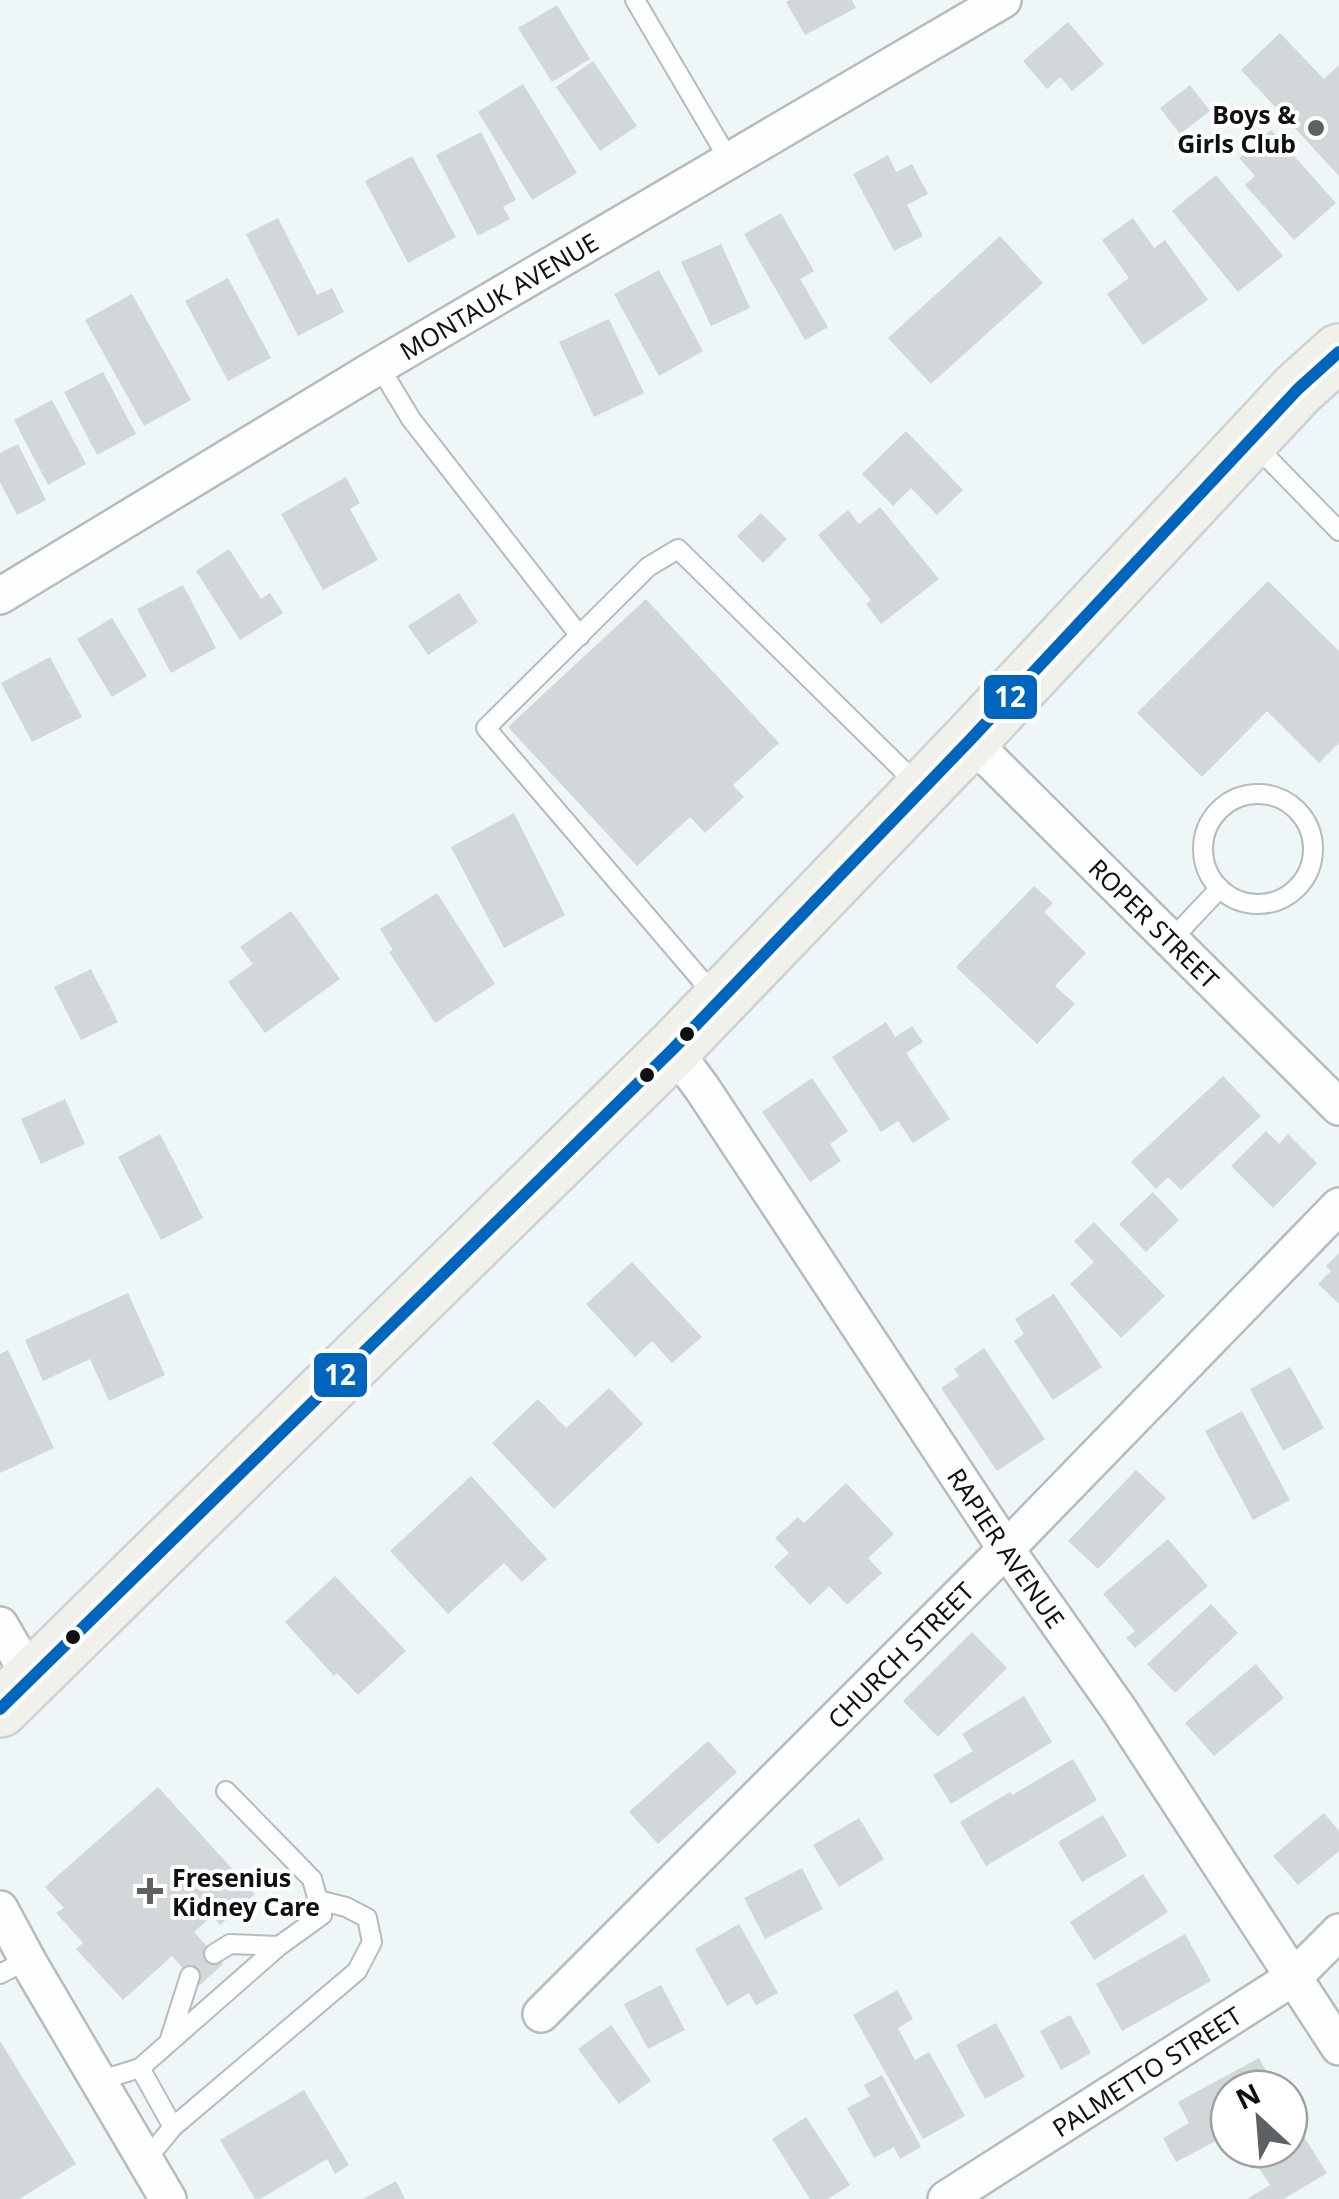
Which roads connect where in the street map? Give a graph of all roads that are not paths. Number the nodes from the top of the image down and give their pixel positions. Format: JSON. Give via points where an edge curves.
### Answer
{"nodes":[{"id":1,"x":635,"y":0,"type":"edge"},
{"id":2,"x":1004,"y":0,"type":"edge"},
{"id":3,"x":729,"y":160,"type":"junction"},
{"id":4,"x":1339,"y":352,"type":"edge"},
{"id":5,"x":379,"y":366,"type":"junction"},
{"id":6,"x":1250,"y":440,"type":"junction"},
{"id":7,"x":1334,"y":527,"type":"edge"},
{"id":8,"x":0,"y":596,"type":"edge"},
{"id":9,"x":580,"y":636,"type":"junction"},
{"id":10,"x":970,"y":740,"type":"junction"},
{"id":11,"x":922,"y":790,"type":"junction"},
{"id":12,"x":1220,"y":888,"type":"junction"},
{"id":13,"x":1172,"y":939,"type":"junction"},
{"id":14,"x":719,"y":1001,"type":"junction"},
{"id":15,"x":673,"y":1049,"type":"junction"},
{"id":16,"x":1339,"y":1107,"type":"edge"},
{"id":17,"x":1339,"y":1206,"type":"edge"},
{"id":18,"x":1006,"y":1548,"type":"junction"},
{"id":19,"x":0,"y":1625,"type":"edge"},
{"id":20,"x":16,"y":1694,"type":"edge"},
{"id":21,"x":226,"y":1791,"type":"dead end"},
{"id":22,"x":318,"y":1900,"type":"junction"},
{"id":23,"x":0,"y":1909,"type":"edge"},
{"id":24,"x":1339,"y":1932,"type":"edge"},
{"id":25,"x":279,"y":1946,"type":"junction"},
{"id":26,"x":214,"y":1954,"type":"dead end"},
{"id":27,"x":14,"y":1967,"type":"edge"},
{"id":28,"x":190,"y":1976,"type":"dead end"},
{"id":29,"x":1294,"y":1978,"type":"junction"},
{"id":30,"x":541,"y":2014,"type":"dead end"},
{"id":31,"x":169,"y":2042,"type":"junction"},
{"id":32,"x":1339,"y":2047,"type":"edge"},
{"id":33,"x":140,"y":2068,"type":"junction"},
{"id":34,"x":98,"y":2081,"type":"junction"},
{"id":35,"x":173,"y":2126,"type":"junction"},
{"id":36,"x":145,"y":2161,"type":"junction"},
{"id":37,"x":168,"y":2199,"type":"edge"},
{"id":38,"x":946,"y":2199,"type":"edge"}],
"edges":[{"from":1,"to":3,"type":"lane"},
{"from":2,"to":3,"type":"street","name":"MONTAUK AVENUE"},
{"from":3,"to":5,"type":"street","name":"MONTAUK AVENUE"},
{"from":4,"to":6,"type":"main road"},
{"from":5,"to":8,"type":"street","name":"MONTAUK AVENUE"},
{"from":5,"to":9,"type":"lane","via":[[411,419]]},
{"from":6,"to":7,"type":"lane"},
{"from":6,"to":10,"type":"main road"},
{"from":9,"to":11,"type":"lane","via":[[648,567],[678,549]]},
{"from":9,"to":14,"type":"lane","via":[[486,728]]},
{"from":10,"to":11,"type":"main road"},
{"from":10,"to":13,"type":"street","name":"ROPER STREET"},
{"from":11,"to":14,"type":"main road"},
{"from":12,"to":12,"type":"lane","via":[[1251,904],[1269,903],[1299,885],[1309,870],[1312,835],[1292,805],[1258,794],[1223,806],[1204,837],[1203,856]]},
{"from":12,"to":13,"type":"lane"},
{"from":13,"to":16,"type":"street","name":"ROPER STREET"},
{"from":14,"to":15,"type":"main road"},
{"from":15,"to":18,"type":"street","name":"RAPIER AVENUE"},
{"from":15,"to":20,"type":"main road"},
{"from":17,"to":18,"type":"street","name":"CHURCH STREET"},
{"from":18,"to":29,"type":"street","name":"RAPIER AVENUE"},
{"from":18,"to":30,"type":"street","name":"CHURCH STREET"},
{"from":19,"to":20,"type":"street"},
{"from":21,"to":22,"type":"lane","via":[[312,1879]]},
{"from":22,"to":25,"type":"lane","via":[[322,1915]]},
{"from":22,"to":35,"type":"lane","via":[[366,1918],[372,1942],[356,1972]]},
{"from":23,"to":27,"type":"street"},
{"from":24,"to":29,"type":"street","name":"PALMETTO STREET"},
{"from":25,"to":26,"type":"lane","via":[[230,1944]]},
{"from":25,"to":31,"type":"lane"},
{"from":27,"to":34,"type":"street"},
{"from":28,"to":31,"type":"lane"},
{"from":29,"to":32,"type":"street","name":"RAPIER AVENUE"},
{"from":29,"to":38,"type":"street","name":"PALMETTO STREET"},
{"from":31,"to":33,"type":"lane"},
{"from":33,"to":34,"type":"lane"},
{"from":33,"to":35,"type":"lane"},
{"from":34,"to":36,"type":"street"},
{"from":35,"to":36,"type":"lane"},
{"from":36,"to":37,"type":"street"}]}
